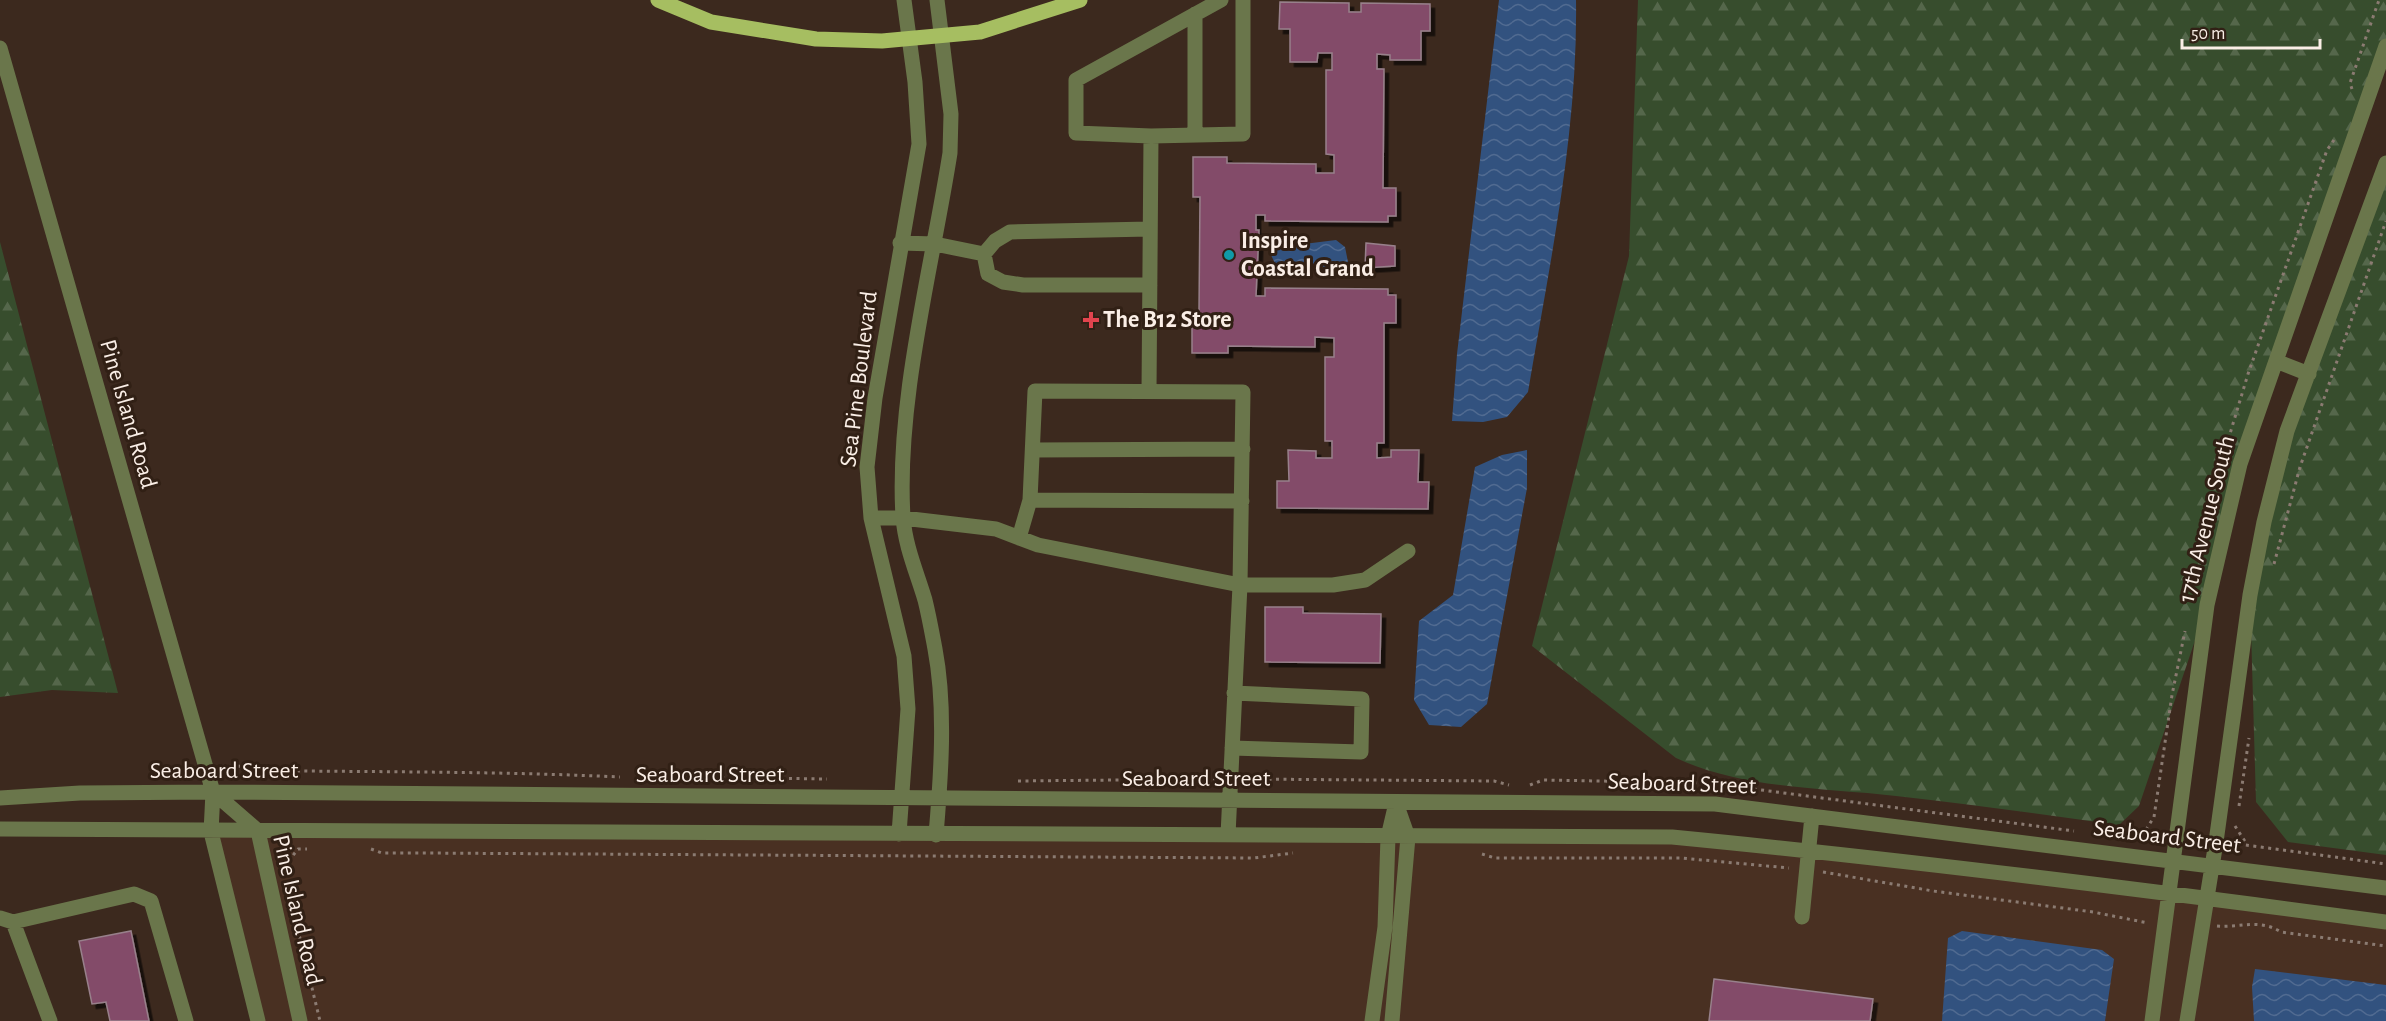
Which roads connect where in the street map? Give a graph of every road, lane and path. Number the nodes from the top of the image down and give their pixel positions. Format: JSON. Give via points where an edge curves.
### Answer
{"nodes":[{"id":1,"x":658,"y":0,"type":"edge"},
{"id":2,"x":904,"y":0,"type":"edge"},
{"id":3,"x":937,"y":0,"type":"edge"},
{"id":4,"x":1080,"y":0,"type":"edge"},
{"id":5,"x":1221,"y":0,"type":"edge"},
{"id":6,"x":1243,"y":0,"type":"edge"},
{"id":7,"x":1195,"y":14,"type":"junction"},
{"id":8,"x":943,"y":36,"type":"junction"},
{"id":9,"x":909,"y":39,"type":"junction"},
{"id":10,"x":2386,"y":46,"type":"edge"},
{"id":11,"x":0,"y":48,"type":"edge"},
{"id":12,"x":1195,"y":135,"type":"junction"},
{"id":13,"x":1150,"y":136,"type":"junction"},
{"id":14,"x":2386,"y":163,"type":"edge"},
{"id":15,"x":2386,"y":221,"type":"edge"},
{"id":16,"x":1150,"y":229,"type":"junction"},
{"id":17,"x":900,"y":243,"type":"junction"},
{"id":18,"x":935,"y":244,"type":"junction"},
{"id":19,"x":984,"y":254,"type":"junction"},
{"id":20,"x":1150,"y":285,"type":"junction"},
{"id":21,"x":2276,"y":361,"type":"junction"},
{"id":22,"x":2309,"y":374,"type":"junction"},
{"id":23,"x":1149,"y":391,"type":"junction"},
{"id":24,"x":1243,"y":449,"type":"junction"},
{"id":25,"x":1033,"y":450,"type":"junction"},
{"id":26,"x":1030,"y":500,"type":"junction"},
{"id":27,"x":1242,"y":501,"type":"junction"},
{"id":28,"x":871,"y":518,"type":"junction"},
{"id":29,"x":903,"y":518,"type":"junction"},
{"id":30,"x":1019,"y":538,"type":"junction"},
{"id":31,"x":1408,"y":551,"type":"dead end"},
{"id":32,"x":2272,"y":569,"type":"dead end"},
{"id":33,"x":1240,"y":585,"type":"junction"},
{"id":34,"x":1234,"y":693,"type":"junction"},
{"id":35,"x":2250,"y":727,"type":"dead end"},
{"id":36,"x":1232,"y":748,"type":"junction"},
{"id":37,"x":213,"y":792,"type":"junction"},
{"id":38,"x":0,"y":798,"type":"edge"},
{"id":39,"x":901,"y":799,"type":"junction"},
{"id":40,"x":939,"y":799,"type":"junction"},
{"id":41,"x":1230,"y":801,"type":"junction"},
{"id":42,"x":1395,"y":803,"type":"junction"},
{"id":43,"x":2237,"y":809,"type":"dead end"},
{"id":44,"x":1812,"y":816,"type":"junction"},
{"id":45,"x":2233,"y":816,"type":"dead end"},
{"id":46,"x":0,"y":829,"type":"edge"},
{"id":47,"x":258,"y":831,"type":"junction"},
{"id":48,"x":211,"y":832,"type":"junction"},
{"id":49,"x":899,"y":834,"type":"junction"},
{"id":50,"x":936,"y":834,"type":"junction"},
{"id":51,"x":1228,"y":835,"type":"junction"},
{"id":52,"x":1388,"y":837,"type":"junction"},
{"id":53,"x":1408,"y":837,"type":"junction"},
{"id":54,"x":2247,"y":843,"type":"dead end"},
{"id":55,"x":370,"y":848,"type":"dead end"},
{"id":56,"x":309,"y":849,"type":"dead end"},
{"id":57,"x":1808,"y":850,"type":"junction"},
{"id":58,"x":1296,"y":853,"type":"dead end"},
{"id":59,"x":1475,"y":853,"type":"dead end"},
{"id":60,"x":2173,"y":861,"type":"junction"},
{"id":61,"x":285,"y":863,"type":"dead end"},
{"id":62,"x":2212,"y":865,"type":"junction"},
{"id":63,"x":1806,"y":870,"type":"junction"},
{"id":64,"x":2386,"y":888,"type":"edge"},
{"id":65,"x":2168,"y":892,"type":"junction"},
{"id":66,"x":2206,"y":898,"type":"junction"},
{"id":67,"x":1802,"y":917,"type":"dead end"},
{"id":68,"x":6,"y":920,"type":"edge"},
{"id":69,"x":2386,"y":922,"type":"edge"},
{"id":70,"x":2164,"y":924,"type":"junction"},
{"id":71,"x":2202,"y":925,"type":"junction"},
{"id":72,"x":2386,"y":946,"type":"edge"},
{"id":73,"x":50,"y":1021,"type":"edge"},
{"id":74,"x":186,"y":1021,"type":"edge"},
{"id":75,"x":258,"y":1021,"type":"edge"},
{"id":76,"x":300,"y":1021,"type":"edge"},
{"id":77,"x":1372,"y":1021,"type":"edge"},
{"id":78,"x":1392,"y":1021,"type":"edge"},
{"id":79,"x":2152,"y":1021,"type":"edge"},
{"id":80,"x":2187,"y":1021,"type":"edge"}],
"edges":[{"from":1,"to":9,"type":"main road","via":[[711,21],[816,39]]},
{"from":2,"to":9,"type":"street","name":"Sea Pine Boulevard"},
{"from":3,"to":8,"type":"street"},
{"from":4,"to":8,"type":"main road","via":[[980,32]]},
{"from":5,"to":7,"type":"street"},
{"from":6,"to":12,"type":"street","via":[[1243,134]]},
{"from":7,"to":12,"type":"street"},
{"from":7,"to":13,"type":"street","via":[[1076,80],[1076,133]]},
{"from":8,"to":9,"type":"main road"},
{"from":8,"to":18,"type":"street","via":[[951,114],[950,153]]},
{"from":9,"to":17,"type":"street","name":"Sea Pine Boulevard","via":[[919,144]]},
{"from":10,"to":21,"type":"street","name":"17th Avenue South"},
{"from":11,"to":37,"type":"street","name":"Pine Island Road"},
{"from":12,"to":13,"type":"street"},
{"from":13,"to":16,"type":"street"},
{"from":14,"to":22,"type":"street"},
{"from":15,"to":32,"type":"path","via":[[2300,467],[2280,552]]},
{"from":16,"to":19,"type":"street","via":[[1010,232]]},
{"from":16,"to":20,"type":"street"},
{"from":17,"to":18,"type":"street"},
{"from":17,"to":28,"type":"street","name":"Sea Pine Boulevard","via":[[874,398],[868,455]]},
{"from":18,"to":19,"type":"street"},
{"from":18,"to":29,"type":"street","via":[[911,385],[903,455]]},
{"from":19,"to":20,"type":"street","via":[[988,274],[1003,282]]},
{"from":20,"to":23,"type":"street"},
{"from":21,"to":22,"type":"street"},
{"from":21,"to":60,"type":"street","name":"17th Avenue South","via":[[2240,464],[2207,605]]},
{"from":22,"to":62,"type":"street","via":[[2287,431],[2264,522]]},
{"from":23,"to":24,"type":"street","via":[[1244,392]]},
{"from":23,"to":25,"type":"street","via":[[1035,391]]},
{"from":24,"to":25,"type":"street"},
{"from":24,"to":27,"type":"street"},
{"from":25,"to":26,"type":"street"},
{"from":26,"to":27,"type":"street"},
{"from":26,"to":30,"type":"street"},
{"from":27,"to":33,"type":"street"},
{"from":28,"to":29,"type":"street"},
{"from":28,"to":39,"type":"street","name":"Sea Pine Boulevard","via":[[904,656],[908,709]]},
{"from":29,"to":30,"type":"street","via":[[996,529]]},
{"from":29,"to":40,"type":"street","via":[[936,652]]},
{"from":30,"to":33,"type":"street"},
{"from":31,"to":33,"type":"street","via":[[1365,580],[1333,585]]},
{"from":33,"to":34,"type":"street"},
{"from":34,"to":36,"type":"street"},
{"from":34,"to":36,"type":"street","via":[[1362,699],[1361,752]]},
{"from":35,"to":43,"type":"path"},
{"from":36,"to":41,"type":"street"},
{"from":37,"to":38,"type":"street","name":"Seaboard Street"},
{"from":37,"to":39,"type":"street","name":"Seaboard Street"},
{"from":37,"to":47,"type":"street","name":"Pine Island Road"},
{"from":37,"to":48,"type":"street","name":"Pine Island Road"},
{"from":39,"to":40,"type":"street","name":"Seaboard Street"},
{"from":39,"to":49,"type":"street","name":"Sea Pine Boulevard"},
{"from":40,"to":41,"type":"street","name":"Seaboard Street"},
{"from":40,"to":50,"type":"street"},
{"from":41,"to":42,"type":"street","name":"Seaboard Street"},
{"from":41,"to":51,"type":"street"},
{"from":42,"to":44,"type":"street","name":"Seaboard Street","via":[[1715,804]]},
{"from":42,"to":52,"type":"street"},
{"from":42,"to":53,"type":"street"},
{"from":44,"to":57,"type":"street"},
{"from":44,"to":60,"type":"street","name":"Seaboard Street"},
{"from":45,"to":54,"type":"path"},
{"from":46,"to":48,"type":"street"},
{"from":47,"to":48,"type":"street"},
{"from":47,"to":49,"type":"street"},
{"from":47,"to":76,"type":"street","name":"Pine Island Road"},
{"from":48,"to":75,"type":"street","name":"Pine Island Road"},
{"from":49,"to":50,"type":"street"},
{"from":50,"to":51,"type":"street"},
{"from":51,"to":52,"type":"street"},
{"from":52,"to":53,"type":"street"},
{"from":52,"to":77,"type":"street","via":[[1385,927]]},
{"from":53,"to":57,"type":"street","via":[[1672,837]]},
{"from":53,"to":78,"type":"street"},
{"from":55,"to":58,"type":"path","via":[[382,853],[431,854],[1254,858]]},
{"from":56,"to":61,"type":"path","via":[[298,849]]},
{"from":57,"to":63,"type":"street"},
{"from":57,"to":65,"type":"street"},
{"from":59,"to":63,"type":"path","via":[[1496,858],[1681,858]]},
{"from":60,"to":62,"type":"street","name":"Seaboard Street"},
{"from":60,"to":65,"type":"street","name":"17th Avenue South"},
{"from":62,"to":64,"type":"street","name":"Seaboard Street"},
{"from":62,"to":66,"type":"street"},
{"from":63,"to":67,"type":"street"},
{"from":63,"to":70,"type":"path"},
{"from":65,"to":66,"type":"street"},
{"from":65,"to":70,"type":"street","name":"17th Avenue South"},
{"from":66,"to":69,"type":"street"},
{"from":66,"to":71,"type":"street"},
{"from":68,"to":73,"type":"street"},
{"from":68,"to":74,"type":"street","via":[[134,894],[151,901]]},
{"from":70,"to":79,"type":"street","name":"17th Avenue South"},
{"from":71,"to":72,"type":"path","via":[[2231,927],[2254,923],[2281,932]]},
{"from":71,"to":80,"type":"street"}]}
